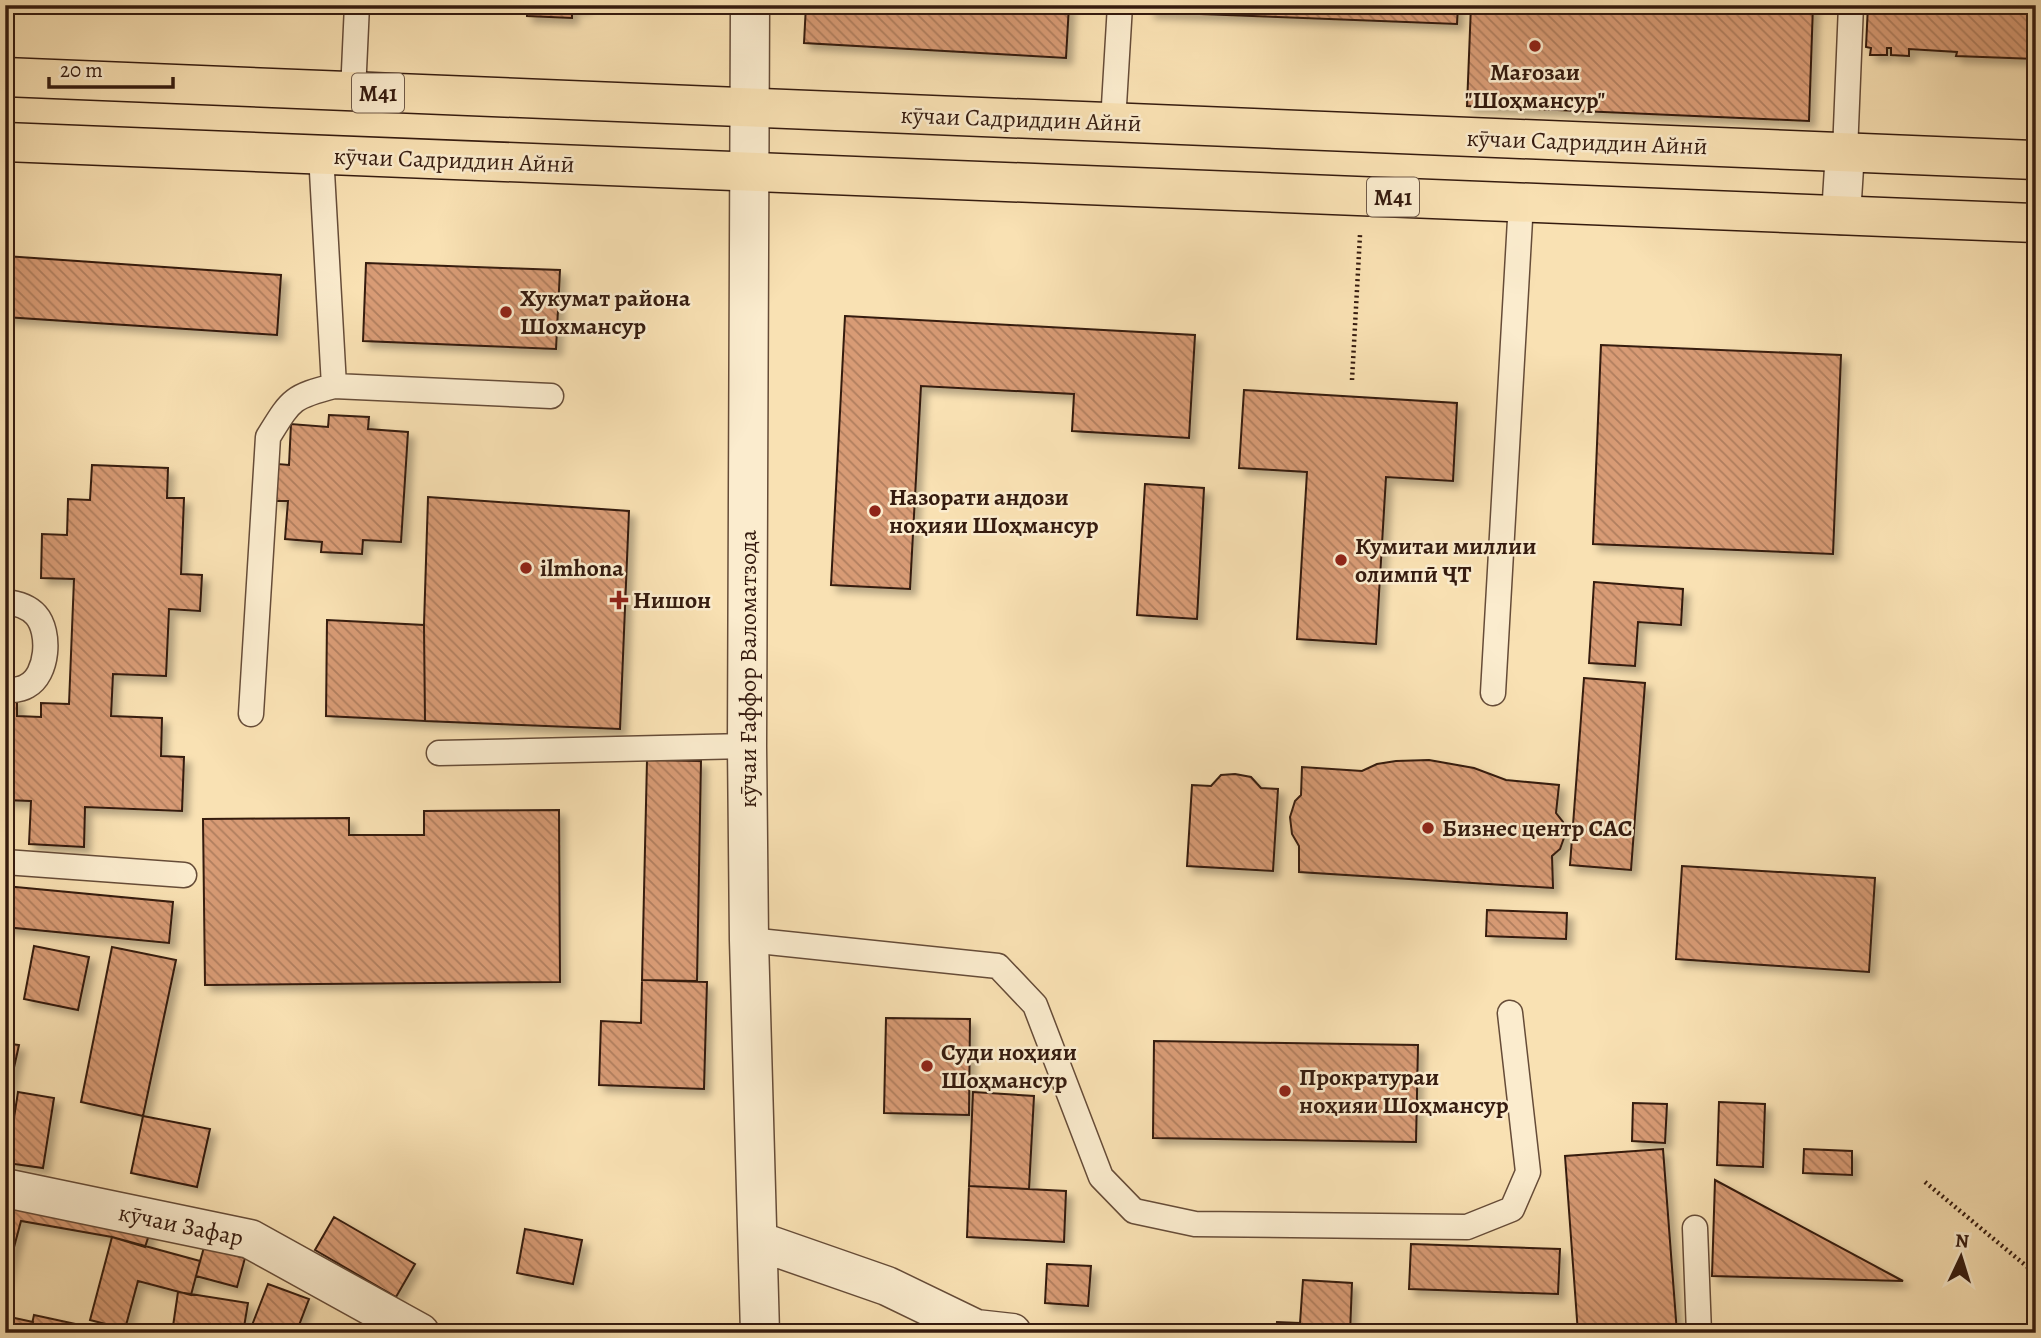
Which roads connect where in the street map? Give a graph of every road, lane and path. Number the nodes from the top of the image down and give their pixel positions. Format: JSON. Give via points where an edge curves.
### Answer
{"nodes":[{"id":1,"x":357,"y":5,"type":"edge"},
{"id":2,"x":751,"y":5,"type":"edge"},
{"id":3,"x":1120,"y":5,"type":"edge"},
{"id":4,"x":1851,"y":5,"type":"edge"},
{"id":5,"x":5,"y":77,"type":"edge"},
{"id":6,"x":353,"y":92,"type":"junction"},
{"id":7,"x":751,"y":108,"type":"junction"},
{"id":8,"x":1113,"y":122,"type":"junction"},
{"id":9,"x":5,"y":142,"type":"edge"},
{"id":10,"x":1845,"y":152,"type":"junction"},
{"id":11,"x":321,"y":154,"type":"junction"},
{"id":12,"x":2036,"y":160,"type":"edge"},
{"id":13,"x":750,"y":172,"type":"junction"},
{"id":14,"x":1362,"y":196,"type":"junction"},
{"id":15,"x":1521,"y":202,"type":"junction"},
{"id":16,"x":1841,"y":215,"type":"junction"},
{"id":17,"x":2036,"y":223,"type":"edge"},
{"id":18,"x":1352,"y":380,"type":"dead end"},
{"id":19,"x":334,"y":386,"type":"junction"},
{"id":20,"x":551,"y":396,"type":"dead end"},
{"id":21,"x":5,"y":603,"type":"edge"},
{"id":22,"x":5,"y":691,"type":"edge"},
{"id":23,"x":1493,"y":693,"type":"dead end"},
{"id":24,"x":251,"y":714,"type":"dead end"},
{"id":25,"x":747,"y":746,"type":"junction"},
{"id":26,"x":439,"y":753,"type":"dead end"},
{"id":27,"x":5,"y":862,"type":"edge"},
{"id":28,"x":184,"y":875,"type":"dead end"},
{"id":29,"x":749,"y":940,"type":"junction"},
{"id":30,"x":1510,"y":1013,"type":"dead end"},
{"id":31,"x":1925,"y":1182,"type":"dead end"},
{"id":32,"x":5,"y":1188,"type":"edge"},
{"id":33,"x":1695,"y":1228,"type":"dead end"},
{"id":34,"x":758,"y":1241,"type":"junction"},
{"id":35,"x":2036,"y":1274,"type":"edge"},
{"id":36,"x":420,"y":1333,"type":"edge"},
{"id":37,"x":760,"y":1333,"type":"edge"},
{"id":38,"x":1012,"y":1333,"type":"edge"},
{"id":39,"x":1699,"y":1333,"type":"edge"}],
"edges":[{"from":1,"to":6,"type":"lane"},
{"from":2,"to":7,"type":"street","name":"кӯчаи Ғаффор Валоматзода"},
{"from":3,"to":8,"type":"lane"},
{"from":4,"to":10,"type":"lane"},
{"from":5,"to":6,"type":"highway","name":"кӯчаи Садриддин Айнӣ","number":"M41"},
{"from":6,"to":7,"type":"highway","name":"кӯчаи Садриддин Айнӣ","number":"M41"},
{"from":7,"to":8,"type":"highway","name":"кӯчаи Садриддин Айнӣ","number":"M41"},
{"from":7,"to":13,"type":"street","name":"кӯчаи Ғаффор Валоматзода"},
{"from":8,"to":10,"type":"highway","name":"кӯчаи Садриддин Айнӣ","number":"M41"},
{"from":9,"to":11,"type":"highway","name":"кӯчаи Садриддин Айнӣ","number":"M41"},
{"from":10,"to":12,"type":"highway","name":"кӯчаи Садриддин Айнӣ","number":"M41"},
{"from":10,"to":16,"type":"street"},
{"from":11,"to":13,"type":"highway","name":"кӯчаи Садриддин Айнӣ","number":"M41"},
{"from":11,"to":19,"type":"lane"},
{"from":13,"to":14,"type":"highway","name":"кӯчаи Садриддин Айнӣ","number":"M41"},
{"from":13,"to":25,"type":"street","name":"кӯчаи Ғаффор Валоматзода"},
{"from":14,"to":15,"type":"highway","name":"кӯчаи Садриддин Айнӣ","number":"M41"},
{"from":14,"to":18,"type":"path"},
{"from":15,"to":16,"type":"highway","name":"кӯчаи Садриддин Айнӣ","number":"M41"},
{"from":15,"to":23,"type":"lane"},
{"from":16,"to":17,"type":"highway","name":"кӯчаи Садриддин Айнӣ","number":"M41"},
{"from":19,"to":20,"type":"lane"},
{"from":19,"to":24,"type":"lane","via":[[302,394],[268,437]]},
{"from":21,"to":22,"type":"lane","via":[[23,606],[36,615],[45,644],[43,663],[29,686]]},
{"from":25,"to":26,"type":"lane"},
{"from":25,"to":29,"type":"street","name":"кӯчаи Ғаффор Валоматзода"},
{"from":27,"to":28,"type":"lane"},
{"from":29,"to":30,"type":"lane","via":[[998,966],[1035,1005],[1101,1177],[1134,1211],[1195,1223],[1467,1227],[1512,1209],[1528,1172]]},
{"from":29,"to":34,"type":"street","name":"кӯчаи Ғаффор Валоматзода"},
{"from":31,"to":35,"type":"path"},
{"from":32,"to":36,"type":"street","name":"кӯчаи Зафар","via":[[250,1239]]},
{"from":33,"to":39,"type":"lane"},
{"from":34,"to":37,"type":"street","name":"кӯчаи Ғаффор Валоматзода"},
{"from":34,"to":38,"type":"street","via":[[887,1286],[976,1329]]}]}
